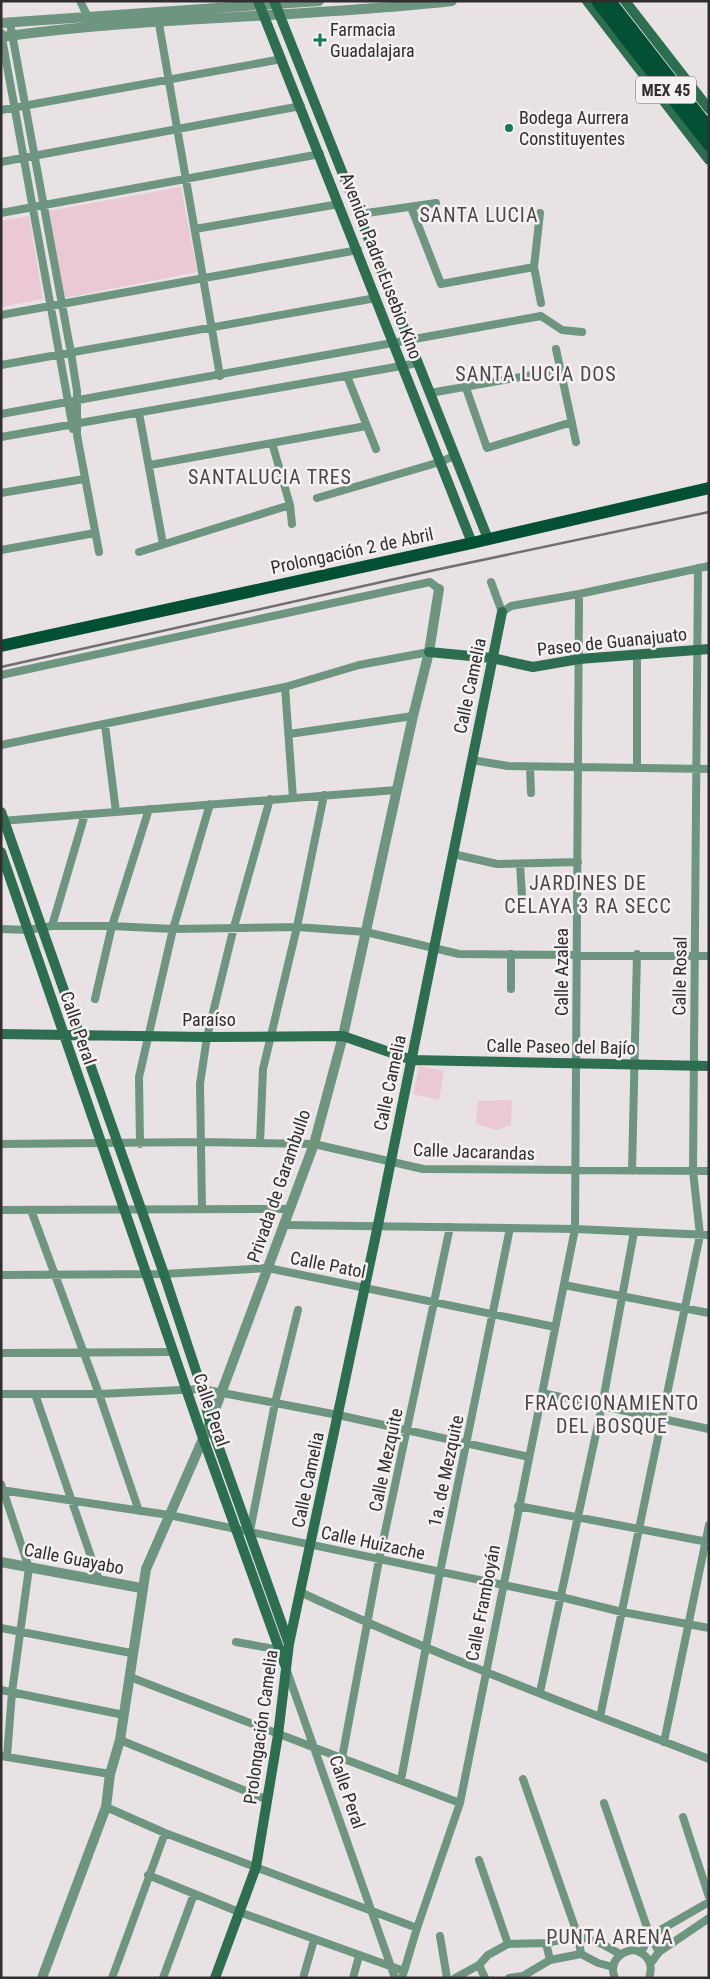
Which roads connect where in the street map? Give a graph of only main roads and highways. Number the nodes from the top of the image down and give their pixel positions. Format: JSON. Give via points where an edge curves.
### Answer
{"nodes":[{"id":1,"x":587,"y":1,"type":"edge"},
{"id":2,"x":597,"y":1,"type":"edge"},
{"id":3,"x":610,"y":1,"type":"edge"},
{"id":4,"x":625,"y":1,"type":"edge"},
{"id":5,"x":259,"y":3,"type":"edge"},
{"id":6,"x":274,"y":3,"type":"edge"},
{"id":7,"x":627,"y":31,"type":"junction"},
{"id":8,"x":709,"y":109,"type":"edge"},
{"id":9,"x":709,"y":128,"type":"edge"},
{"id":10,"x":709,"y":145,"type":"edge"},
{"id":11,"x":709,"y":160,"type":"edge"},
{"id":12,"x":709,"y":488,"type":"edge"},
{"id":13,"x":488,"y":539,"type":"junction"},
{"id":14,"x":472,"y":543,"type":"junction"},
{"id":15,"x":502,"y":612,"type":"road end"},
{"id":16,"x":1,"y":646,"type":"edge"},
{"id":17,"x":704,"y":649,"type":"edge"},
{"id":18,"x":429,"y":652,"type":"road end"},
{"id":19,"x":492,"y":658,"type":"junction"},
{"id":20,"x":2,"y":818,"type":"edge"},
{"id":21,"x":1,"y":852,"type":"edge"},
{"id":22,"x":1,"y":1034,"type":"edge"},
{"id":23,"x":63,"y":1034,"type":"junction"},
{"id":24,"x":80,"y":1035,"type":"junction"},
{"id":25,"x":412,"y":1060,"type":"junction"},
{"id":26,"x":709,"y":1066,"type":"edge"},
{"id":27,"x":300,"y":1592,"type":"joint"},
{"id":28,"x":284,"y":1647,"type":"junction"},
{"id":29,"x":286,"y":1670,"type":"joint"},
{"id":30,"x":216,"y":1978,"type":"edge"}],
"edges":[{"from":1,"to":11,"type":"main road"},
{"from":2,"to":7,"type":"main road","number":"MEX 45","bridge":true},
{"from":3,"to":7,"type":"main road","number":"MEX 45","bridge":true},
{"from":4,"to":8,"type":"main road"},
{"from":5,"to":14,"type":"main road","name":"Avenida Padre Eusebio Kino"},
{"from":6,"to":13,"type":"main road","name":"Avenida Padre Eusebio Kino"},
{"from":7,"to":9,"type":"main road","number":"MEX 45"},
{"from":7,"to":10,"type":"main road","number":"MEX 45"},
{"from":12,"to":13,"type":"main road","name":"Prolongación 2 de Abril"},
{"from":13,"to":14,"type":"main road","name":"Prolongación 2 de Abril"},
{"from":14,"to":16,"type":"main road","name":"Prolongación 2 de Abril"},
{"from":15,"to":19,"type":"main road","name":"Calle Camelia"},
{"from":17,"to":19,"type":"main road","name":"Paseo de Guanajuato","via":[[579,659],[532,667]]},
{"from":18,"to":19,"type":"main road","name":"Paseo de Guanajuato"},
{"from":19,"to":25,"type":"main road","name":"Calle Camelia"},
{"from":20,"to":24,"type":"main road","name":"Calle Peral","via":[[47,927]]},
{"from":21,"to":23,"type":"main road","name":"Calle Peral"},
{"from":22,"to":23,"type":"main road","name":"Paraíso"},
{"from":23,"to":24,"type":"main road","name":"Paraíso"},
{"from":23,"to":28,"type":"main road","name":"Calle Peral","via":[[203,1438]]},
{"from":24,"to":25,"type":"main road","name":"Paraíso","via":[[343,1036]]},
{"from":24,"to":28,"type":"main road","name":"Calle Peral","via":[[164,1274],[210,1423],[250,1531]]},
{"from":25,"to":26,"type":"main road","name":"Calle Paseo del Bajío"},
{"from":25,"to":27,"type":"main road","name":"Calle Camelia"},
{"from":27,"to":28,"type":"main road","name":"Prolongación Camelia"},
{"from":28,"to":29,"type":"main road","name":"Calle Peral"},
{"from":29,"to":30,"type":"main road","name":"Prolongación Camelia","via":[[256,1867]]}]}
